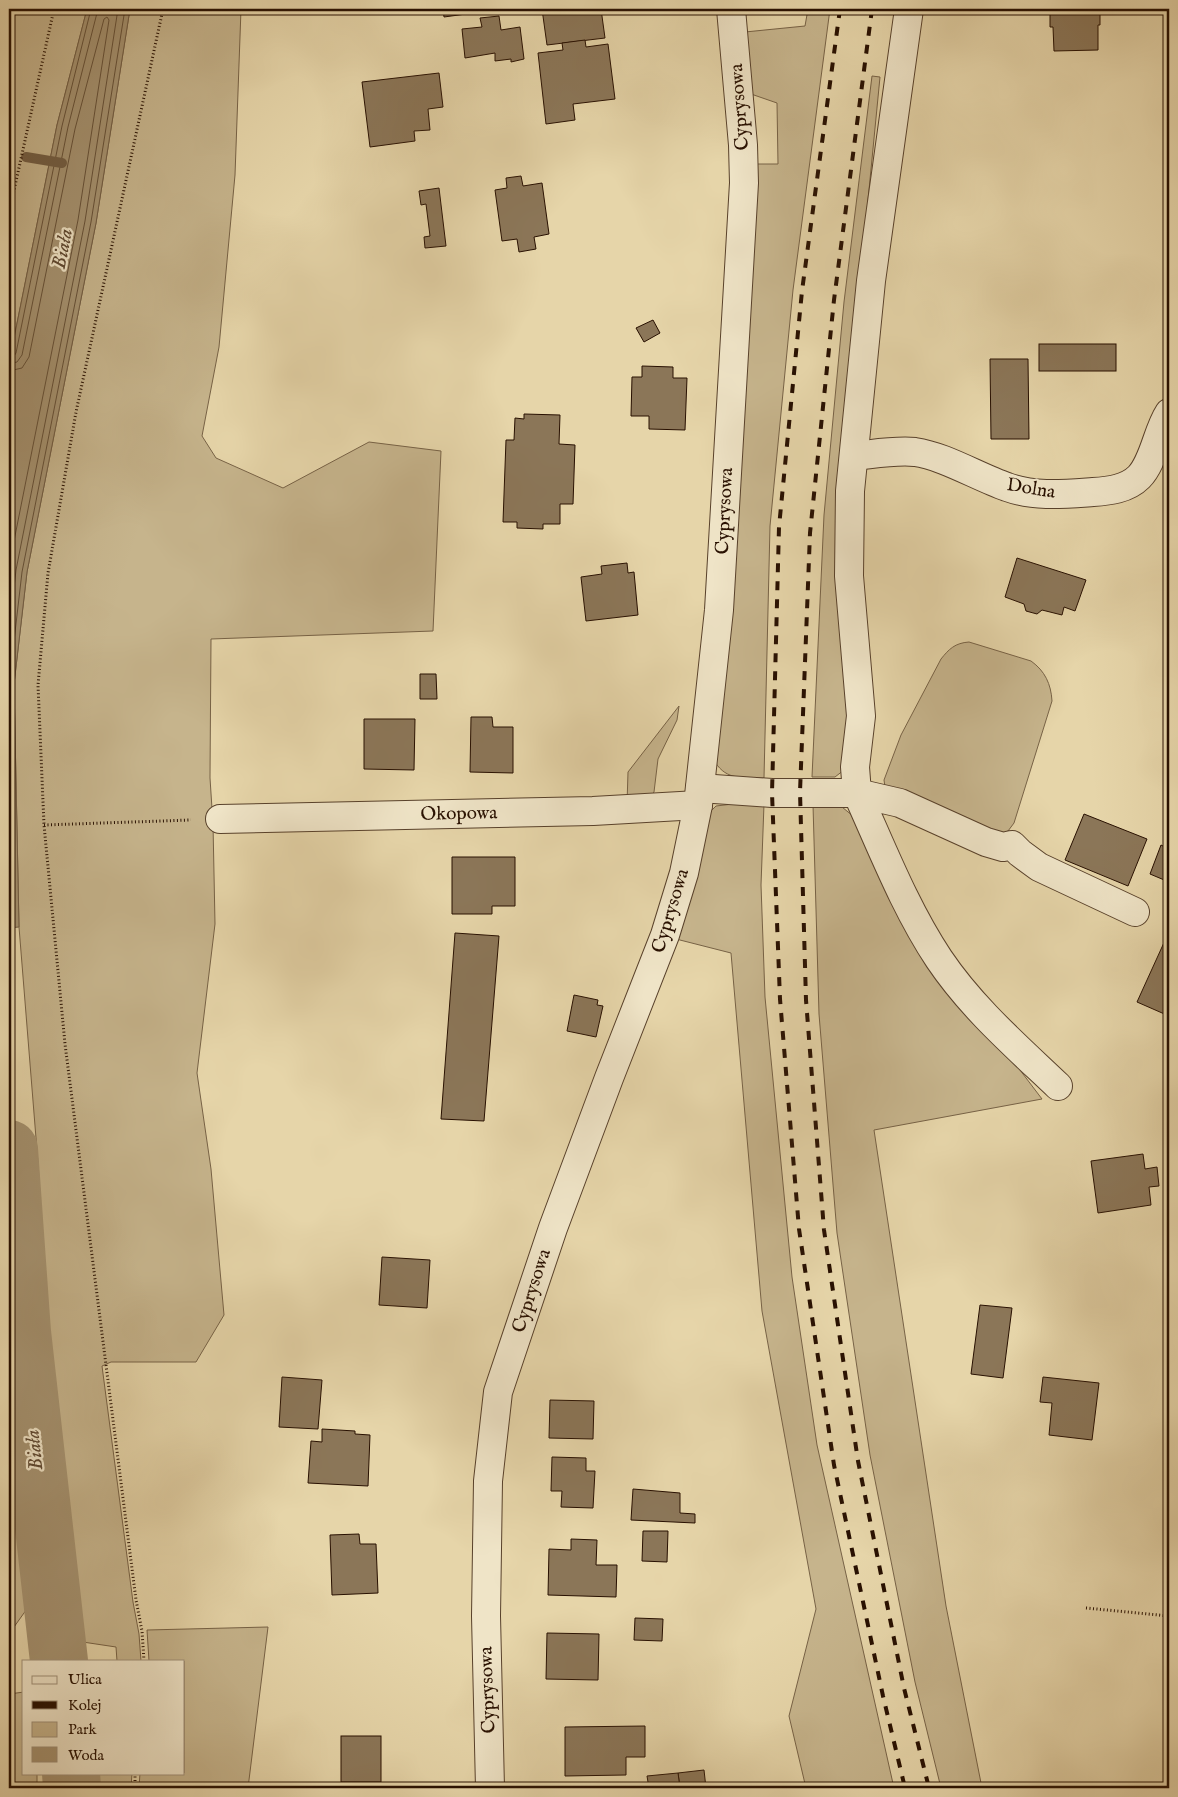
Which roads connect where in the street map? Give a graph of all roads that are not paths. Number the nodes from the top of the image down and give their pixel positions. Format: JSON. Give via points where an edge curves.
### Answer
{"nodes":[{"id":1,"x":731,"y":9,"type":"edge"},
{"id":2,"x":909,"y":9,"type":"edge"},
{"id":3,"x":1169,"y":413,"type":"edge"},
{"id":4,"x":854,"y":456,"type":"junction"},
{"id":5,"x":857,"y":792,"type":"junction"},
{"id":6,"x":699,"y":796,"type":"junction"},
{"id":7,"x":220,"y":819,"type":"road end"},
{"id":8,"x":1135,"y":912,"type":"dead end"},
{"id":9,"x":1058,"y":1086,"type":"dead end"},
{"id":10,"x":490,"y":1788,"type":"edge"}],
"edges":[{"from":1,"to":6,"type":"street","name":"Cyprysowa","via":[[744,183],[719,610]]},
{"from":2,"to":4,"type":"street","via":[[870,281]]},
{"from":3,"to":4,"type":"street","name":"Dolna","via":[[1146,468],[1125,486],[1110,490],[1039,494],[1008,488],[914,452]]},
{"from":4,"to":5,"type":"street","via":[[850,491],[849,576],[861,716],[855,767]]},
{"from":5,"to":6,"type":"street","name":"Okopowa"},
{"from":5,"to":8,"type":"street","name":"Okopowa","via":[[900,803],[986,842],[1003,847],[1012,845],[1040,867]]},
{"from":5,"to":9,"type":"street","via":[[909,905],[940,959],[979,1010]]},
{"from":6,"to":7,"type":"street","name":"Okopowa","via":[[593,810]]},
{"from":6,"to":10,"type":"street","name":"Cyprysowa","via":[[684,873],[665,935],[553,1228],[498,1392],[488,1481],[486,1606]]}]}
